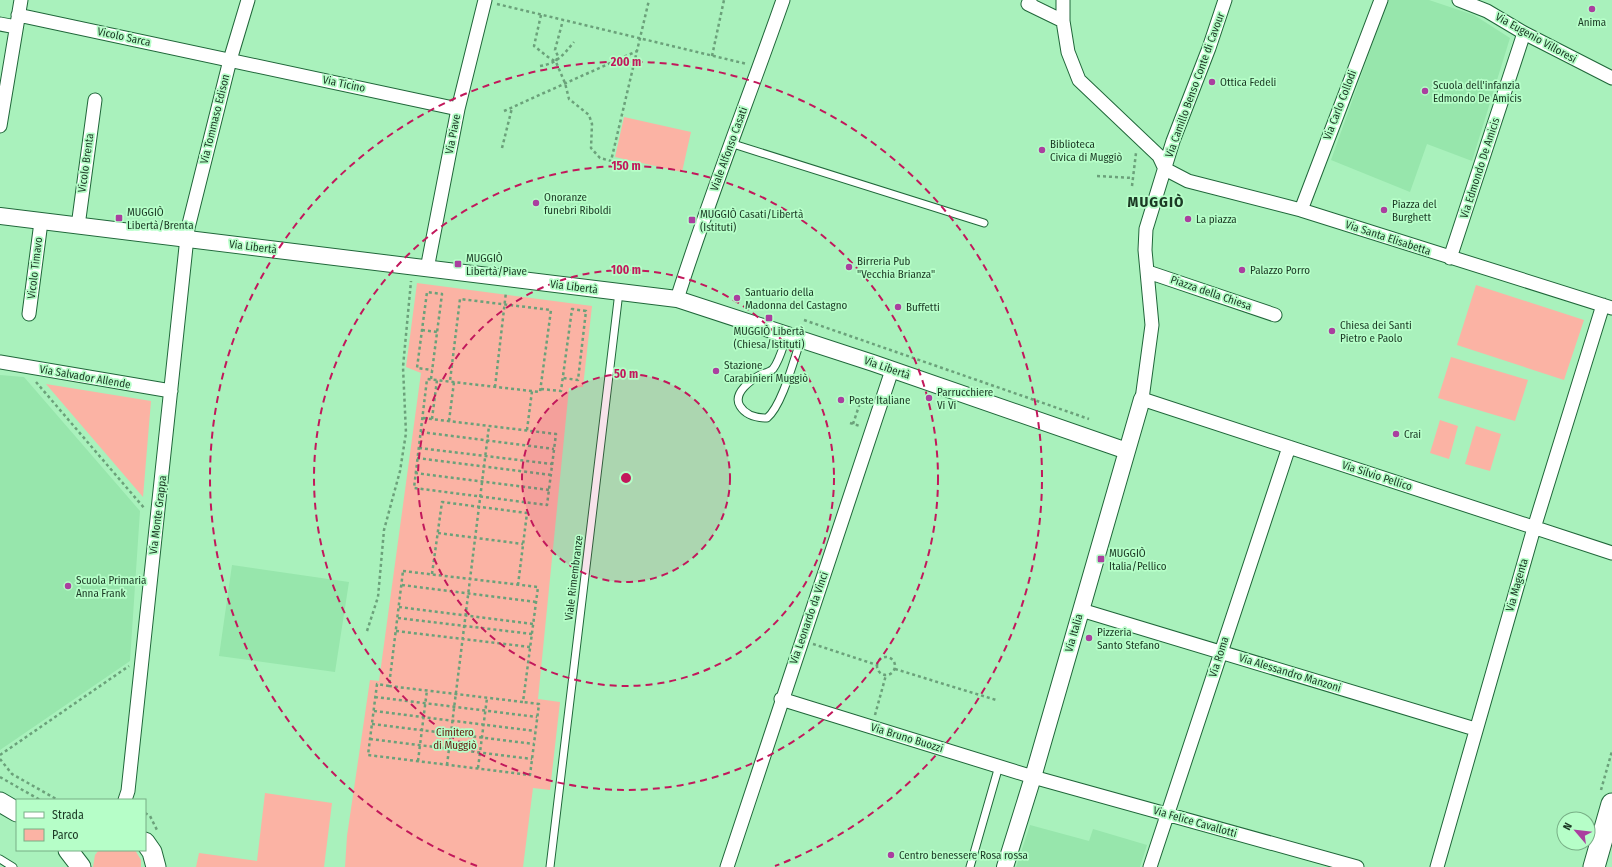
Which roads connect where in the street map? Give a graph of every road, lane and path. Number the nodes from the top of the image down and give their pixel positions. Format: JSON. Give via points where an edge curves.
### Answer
{"nodes":[{"id":1,"x":21,"y":0,"type":"edge"},
{"id":2,"x":248,"y":0,"type":"edge"},
{"id":3,"x":649,"y":0,"type":"edge"},
{"id":4,"x":724,"y":0,"type":"edge"},
{"id":5,"x":783,"y":0,"type":"edge"},
{"id":6,"x":1030,"y":0,"type":"edge"},
{"id":7,"x":1063,"y":0,"type":"edge"},
{"id":8,"x":1225,"y":0,"type":"edge"},
{"id":9,"x":1381,"y":0,"type":"edge"},
{"id":10,"x":1459,"y":0,"type":"edge"},
{"id":11,"x":485,"y":1,"type":"edge"},
{"id":12,"x":541,"y":15,"type":"junction"},
{"id":13,"x":563,"y":20,"type":"junction"},
{"id":14,"x":17,"y":21,"type":"junction"},
{"id":15,"x":1063,"y":21,"type":"junction"},
{"id":16,"x":0,"y":24,"type":"edge"},
{"id":17,"x":1524,"y":33,"type":"junction"},
{"id":18,"x":640,"y":38,"type":"junction"},
{"id":19,"x":574,"y":42,"type":"dead end"},
{"id":20,"x":637,"y":51,"type":"junction"},
{"id":21,"x":712,"y":56,"type":"junction"},
{"id":22,"x":230,"y":60,"type":"junction"},
{"id":23,"x":556,"y":62,"type":"junction"},
{"id":24,"x":540,"y":66,"type":"dead end"},
{"id":25,"x":760,"y":67,"type":"junction"},
{"id":26,"x":1612,"y":78,"type":"edge"},
{"id":27,"x":565,"y":83,"type":"junction"},
{"id":28,"x":95,"y":100,"type":"dead end"},
{"id":29,"x":512,"y":108,"type":"junction"},
{"id":30,"x":458,"y":109,"type":"junction"},
{"id":31,"x":504,"y":111,"type":"dead end"},
{"id":32,"x":0,"y":126,"type":"edge"},
{"id":33,"x":730,"y":143,"type":"junction"},
{"id":34,"x":502,"y":148,"type":"dead end"},
{"id":35,"x":1137,"y":149,"type":"dead end"},
{"id":36,"x":1165,"y":169,"type":"junction"},
{"id":37,"x":1097,"y":176,"type":"dead end"},
{"id":38,"x":1133,"y":178,"type":"junction"},
{"id":39,"x":1132,"y":186,"type":"dead end"},
{"id":40,"x":1301,"y":210,"type":"junction"},
{"id":41,"x":0,"y":216,"type":"edge"},
{"id":42,"x":41,"y":222,"type":"junction"},
{"id":43,"x":984,"y":223,"type":"dead end"},
{"id":44,"x":78,"y":226,"type":"junction"},
{"id":45,"x":187,"y":239,"type":"junction"},
{"id":46,"x":1450,"y":258,"type":"junction"},
{"id":47,"x":420,"y":268,"type":"junction"},
{"id":48,"x":1148,"y":272,"type":"junction"},
{"id":49,"x":508,"y":278,"type":"junction"},
{"id":50,"x":619,"y":292,"type":"junction"},
{"id":51,"x":677,"y":299,"type":"junction"},
{"id":52,"x":505,"y":304,"type":"junction"},
{"id":53,"x":1607,"y":307,"type":"edge"},
{"id":54,"x":29,"y":314,"type":"dead end"},
{"id":55,"x":1275,"y":315,"type":"dead end"},
{"id":56,"x":804,"y":320,"type":"dead end"},
{"id":57,"x":422,"y":330,"type":"junction"},
{"id":58,"x":437,"y":332,"type":"junction"},
{"id":59,"x":794,"y":337,"type":"junction"},
{"id":60,"x":0,"y":362,"type":"edge"},
{"id":61,"x":23,"y":366,"type":"junction"},
{"id":62,"x":432,"y":370,"type":"junction"},
{"id":63,"x":892,"y":370,"type":"junction"},
{"id":64,"x":562,"y":378,"type":"junction"},
{"id":65,"x":431,"y":379,"type":"junction"},
{"id":66,"x":437,"y":380,"type":"junction"},
{"id":67,"x":452,"y":381,"type":"junction"},
{"id":68,"x":494,"y":387,"type":"junction"},
{"id":69,"x":541,"y":389,"type":"junction"},
{"id":70,"x":171,"y":391,"type":"junction"},
{"id":71,"x":532,"y":391,"type":"junction"},
{"id":72,"x":1142,"y":398,"type":"junction"},
{"id":73,"x":871,"y":401,"type":"dead end"},
{"id":74,"x":858,"y":407,"type":"junction"},
{"id":75,"x":863,"y":409,"type":"dead end"},
{"id":76,"x":423,"y":418,"type":"junction"},
{"id":77,"x":1089,"y":418,"type":"dead end"},
{"id":78,"x":432,"y":419,"type":"junction"},
{"id":79,"x":449,"y":421,"type":"junction"},
{"id":80,"x":490,"y":426,"type":"junction"},
{"id":81,"x":862,"y":427,"type":"dead end"},
{"id":82,"x":527,"y":430,"type":"junction"},
{"id":83,"x":421,"y":432,"type":"junction"},
{"id":84,"x":488,"y":440,"type":"junction"},
{"id":85,"x":1288,"y":447,"type":"junction"},
{"id":86,"x":419,"y":448,"type":"junction"},
{"id":87,"x":554,"y":449,"type":"junction"},
{"id":88,"x":1127,"y":451,"type":"junction"},
{"id":89,"x":486,"y":456,"type":"junction"},
{"id":90,"x":417,"y":458,"type":"junction"},
{"id":91,"x":552,"y":464,"type":"junction"},
{"id":92,"x":484,"y":467,"type":"junction"},
{"id":93,"x":416,"y":473,"type":"junction"},
{"id":94,"x":551,"y":475,"type":"junction"},
{"id":95,"x":483,"y":482,"type":"junction"},
{"id":96,"x":549,"y":490,"type":"junction"},
{"id":97,"x":481,"y":496,"type":"junction"},
{"id":98,"x":479,"y":508,"type":"junction"},
{"id":99,"x":146,"y":510,"type":"dead end"},
{"id":100,"x":1534,"y":528,"type":"junction"},
{"id":101,"x":438,"y":533,"type":"junction"},
{"id":102,"x":475,"y":538,"type":"junction"},
{"id":103,"x":523,"y":544,"type":"junction"},
{"id":104,"x":1612,"y":553,"type":"edge"},
{"id":105,"x":432,"y":574,"type":"junction"},
{"id":106,"x":470,"y":579,"type":"junction"},
{"id":107,"x":402,"y":585,"type":"junction"},
{"id":108,"x":518,"y":585,"type":"junction"},
{"id":109,"x":468,"y":593,"type":"junction"},
{"id":110,"x":536,"y":602,"type":"junction"},
{"id":111,"x":399,"y":607,"type":"junction"},
{"id":112,"x":1081,"y":610,"type":"junction"},
{"id":113,"x":466,"y":615,"type":"junction"},
{"id":114,"x":398,"y":618,"type":"junction"},
{"id":115,"x":533,"y":624,"type":"junction"},
{"id":116,"x":464,"y":626,"type":"junction"},
{"id":117,"x":367,"y":631,"type":"dead end"},
{"id":118,"x":396,"y":631,"type":"junction"},
{"id":119,"x":532,"y":634,"type":"junction"},
{"id":120,"x":463,"y":639,"type":"junction"},
{"id":121,"x":801,"y":640,"type":"junction"},
{"id":122,"x":530,"y":647,"type":"junction"},
{"id":123,"x":1220,"y":652,"type":"junction"},
{"id":124,"x":132,"y":664,"type":"dead end"},
{"id":125,"x":877,"y":665,"type":"junction"},
{"id":126,"x":895,"y":669,"type":"junction"},
{"id":127,"x":886,"y":675,"type":"junction"},
{"id":128,"x":389,"y":686,"type":"junction"},
{"id":129,"x":427,"y":690,"type":"junction"},
{"id":130,"x":456,"y":694,"type":"junction"},
{"id":131,"x":375,"y":697,"type":"junction"},
{"id":132,"x":487,"y":698,"type":"junction"},
{"id":133,"x":781,"y":699,"type":"junction"},
{"id":134,"x":996,"y":700,"type":"dead end"},
{"id":135,"x":524,"y":702,"type":"junction"},
{"id":136,"x":425,"y":703,"type":"junction"},
{"id":137,"x":454,"y":706,"type":"junction"},
{"id":138,"x":485,"y":710,"type":"junction"},
{"id":139,"x":374,"y":711,"type":"junction"},
{"id":140,"x":423,"y":717,"type":"junction"},
{"id":141,"x":537,"y":717,"type":"junction"},
{"id":142,"x":453,"y":721,"type":"junction"},
{"id":143,"x":372,"y":724,"type":"junction"},
{"id":144,"x":483,"y":725,"type":"junction"},
{"id":145,"x":872,"y":727,"type":"junction"},
{"id":146,"x":1475,"y":729,"type":"junction"},
{"id":147,"x":422,"y":731,"type":"junction"},
{"id":148,"x":535,"y":731,"type":"junction"},
{"id":149,"x":451,"y":734,"type":"junction"},
{"id":150,"x":482,"y":738,"type":"junction"},
{"id":151,"x":370,"y":739,"type":"junction"},
{"id":152,"x":534,"y":744,"type":"junction"},
{"id":153,"x":420,"y":745,"type":"junction"},
{"id":154,"x":449,"y":749,"type":"junction"},
{"id":155,"x":480,"y":752,"type":"junction"},
{"id":156,"x":0,"y":755,"type":"edge"},
{"id":157,"x":0,"y":759,"type":"edge"},
{"id":158,"x":532,"y":759,"type":"junction"},
{"id":159,"x":418,"y":761,"type":"junction"},
{"id":160,"x":447,"y":764,"type":"junction"},
{"id":161,"x":999,"y":766,"type":"junction"},
{"id":162,"x":478,"y":768,"type":"junction"},
{"id":163,"x":0,"y":777,"type":"edge"},
{"id":164,"x":1033,"y":777,"type":"junction"},
{"id":165,"x":128,"y":797,"type":"edge"},
{"id":166,"x":38,"y":799,"type":"edge"},
{"id":167,"x":56,"y":799,"type":"edge"},
{"id":168,"x":0,"y":802,"type":"edge"},
{"id":169,"x":1612,"y":804,"type":"edge"},
{"id":170,"x":16,"y":811,"type":"edge"},
{"id":171,"x":1167,"y":814,"type":"junction"},
{"id":172,"x":146,"y":843,"type":"edge"},
{"id":173,"x":69,"y":851,"type":"edge"},
{"id":174,"x":87,"y":851,"type":"edge"},
{"id":175,"x":0,"y":859,"type":"edge"},
{"id":176,"x":13,"y":867,"type":"edge"},
{"id":177,"x":81,"y":867,"type":"edge"},
{"id":178,"x":156,"y":867,"type":"edge"},
{"id":179,"x":550,"y":867,"type":"edge"},
{"id":180,"x":727,"y":867,"type":"edge"},
{"id":181,"x":970,"y":867,"type":"edge"},
{"id":182,"x":1005,"y":867,"type":"edge"},
{"id":183,"x":1150,"y":867,"type":"edge"},
{"id":184,"x":1357,"y":867,"type":"edge"},
{"id":185,"x":1437,"y":867,"type":"edge"},
{"id":186,"x":1594,"y":867,"type":"edge"}],
"edges":[{"from":1,"to":14,"type":"street"},
{"from":2,"to":22,"type":"street","name":"Via Tommaso Edison"},
{"from":3,"to":18,"type":"path"},
{"from":4,"to":21,"type":"path"},
{"from":5,"to":25,"type":"street","name":"Viale Alfonso Casati"},
{"from":6,"to":15,"type":"street","via":[[1028,4]]},
{"from":7,"to":15,"type":"street"},
{"from":8,"to":36,"type":"street","name":"Via Camillo Benso Conte di Cavour"},
{"from":9,"to":40,"type":"street","name":"Via Carlo Collodi"},
{"from":10,"to":17,"type":"street","name":"Via Eugenio Villoresi","via":[[1487,11]]},
{"from":11,"to":12,"type":"path"},
{"from":11,"to":30,"type":"street","name":"Via Piave"},
{"from":12,"to":13,"type":"path"},
{"from":12,"to":23,"type":"path","via":[[534,46]]},
{"from":13,"to":18,"type":"path"},
{"from":13,"to":23,"type":"path","via":[[555,50],[558,56]]},
{"from":14,"to":16,"type":"street","name":"Vicolo Sarca"},
{"from":14,"to":22,"type":"street","name":"Vicolo Sarca"},
{"from":14,"to":32,"type":"street"},
{"from":15,"to":36,"type":"street","via":[[1068,52],[1079,80],[1159,156]]},
{"from":17,"to":26,"type":"street","name":"Via Eugenio Villoresi"},
{"from":17,"to":46,"type":"street","name":"Via Edmondo De Amicis"},
{"from":18,"to":20,"type":"path"},
{"from":18,"to":21,"type":"path"},
{"from":19,"to":23,"type":"path"},
{"from":20,"to":27,"type":"path"},
{"from":20,"to":27,"type":"path","via":[[611,161],[600,158],[591,148],[592,124],[589,115],[569,99]]},
{"from":21,"to":25,"type":"path"},
{"from":22,"to":30,"type":"street","name":"Via Ticino"},
{"from":22,"to":45,"type":"street","name":"Via Tommaso Edison"},
{"from":23,"to":24,"type":"path"},
{"from":23,"to":27,"type":"path"},
{"from":25,"to":33,"type":"street","name":"Viale Alfonso Casati"},
{"from":27,"to":29,"type":"path"},
{"from":28,"to":44,"type":"street","name":"Vicolo Brenta"},
{"from":29,"to":31,"type":"path"},
{"from":29,"to":34,"type":"path"},
{"from":30,"to":47,"type":"street","name":"Via Piave"},
{"from":33,"to":43,"type":"lane"},
{"from":33,"to":51,"type":"street","name":"Viale Alfonso Casati"},
{"from":35,"to":38,"type":"path"},
{"from":36,"to":40,"type":"street","name":"Via Santa Elisabetta","via":[[1188,181]]},
{"from":36,"to":48,"type":"street","name":"Via Camillo Benso Conte di Cavour","via":[[1146,229]]},
{"from":37,"to":38,"type":"path"},
{"from":38,"to":39,"type":"path"},
{"from":40,"to":46,"type":"street","name":"Via Santa Elisabetta"},
{"from":41,"to":42,"type":"street","name":"Via Libertà"},
{"from":42,"to":44,"type":"street","name":"Via Libertà"},
{"from":42,"to":54,"type":"street","name":"Vicolo Timavo"},
{"from":44,"to":45,"type":"street","name":"Via Libertà"},
{"from":45,"to":47,"type":"street","name":"Via Libertà"},
{"from":45,"to":70,"type":"street","name":"Via Monte Grappa"},
{"from":46,"to":53,"type":"street","name":"Via Santa Elisabetta"},
{"from":47,"to":49,"type":"street","name":"Via Libertà"},
{"from":47,"to":117,"type":"path","via":[[403,367],[406,433],[400,471],[384,530],[378,597]]},
{"from":48,"to":55,"type":"street","name":"Piazza della Chiesa"},
{"from":48,"to":72,"type":"street","name":"Via Camillo Benso Conte di Cavour","via":[[1152,325]]},
{"from":49,"to":50,"type":"street","name":"Via Libertà"},
{"from":49,"to":52,"type":"path"},
{"from":50,"to":51,"type":"street","name":"Via Libertà"},
{"from":50,"to":179,"type":"lane","name":"Viale Rimembranze"},
{"from":51,"to":59,"type":"street","name":"Via Libertà"},
{"from":52,"to":67,"type":"path","via":[[460,299]]},
{"from":52,"to":68,"type":"path"},
{"from":52,"to":69,"type":"path","via":[[551,310]]},
{"from":53,"to":100,"type":"street","name":"Via Magenta"},
{"from":56,"to":77,"type":"path"},
{"from":57,"to":58,"type":"path"},
{"from":57,"to":58,"type":"path","via":[[427,292],[442,294]]},
{"from":57,"to":62,"type":"path","via":[[417,368]]},
{"from":58,"to":62,"type":"path"},
{"from":59,"to":59,"type":"lane","via":[[772,370],[748,383],[740,394],[739,404],[744,412],[756,418],[766,418],[772,414],[783,391]]},
{"from":59,"to":63,"type":"street","name":"Via Libertà"},
{"from":60,"to":61,"type":"street","name":"Via Salvador Allende"},
{"from":61,"to":70,"type":"street","name":"Via Salvador Allende"},
{"from":61,"to":99,"type":"path"},
{"from":62,"to":65,"type":"path"},
{"from":63,"to":88,"type":"street","name":"Via Libertà"},
{"from":63,"to":121,"type":"street","name":"Via Leonardo da Vinci"},
{"from":64,"to":64,"type":"path","via":[[572,309],[586,311],[578,380]]},
{"from":64,"to":69,"type":"path","via":[[561,391]]},
{"from":65,"to":66,"type":"path"},
{"from":65,"to":76,"type":"path","via":[[427,379]]},
{"from":66,"to":67,"type":"path"},
{"from":66,"to":78,"type":"path"},
{"from":67,"to":68,"type":"path"},
{"from":67,"to":79,"type":"path"},
{"from":68,"to":71,"type":"path"},
{"from":69,"to":71,"type":"path","via":[[540,392]]},
{"from":70,"to":165,"type":"street","name":"Via Monte Grappa"},
{"from":71,"to":82,"type":"path"},
{"from":72,"to":85,"type":"street","name":"Via Silvio Pellico"},
{"from":72,"to":88,"type":"street","name":"Via Italia"},
{"from":73,"to":74,"type":"path","via":[[862,397]]},
{"from":74,"to":75,"type":"path"},
{"from":74,"to":81,"type":"path","via":[[851,423]]},
{"from":76,"to":78,"type":"path"},
{"from":76,"to":83,"type":"path"},
{"from":78,"to":79,"type":"path"},
{"from":79,"to":80,"type":"path"},
{"from":80,"to":82,"type":"path"},
{"from":80,"to":84,"type":"path"},
{"from":82,"to":87,"type":"path","via":[[556,434]]},
{"from":83,"to":84,"type":"path"},
{"from":83,"to":86,"type":"path"},
{"from":84,"to":87,"type":"path"},
{"from":84,"to":89,"type":"path"},
{"from":85,"to":100,"type":"street","name":"Via Silvio Pellico"},
{"from":85,"to":123,"type":"street","name":"Via Roma"},
{"from":86,"to":89,"type":"path"},
{"from":86,"to":90,"type":"path"},
{"from":87,"to":91,"type":"path"},
{"from":88,"to":112,"type":"street","name":"Via Italia"},
{"from":89,"to":91,"type":"path"},
{"from":89,"to":92,"type":"path"},
{"from":90,"to":92,"type":"path"},
{"from":90,"to":93,"type":"path"},
{"from":91,"to":94,"type":"path"},
{"from":92,"to":94,"type":"path"},
{"from":92,"to":95,"type":"path"},
{"from":93,"to":95,"type":"path"},
{"from":93,"to":97,"type":"path","via":[[414,488]]},
{"from":94,"to":96,"type":"path"},
{"from":95,"to":96,"type":"path"},
{"from":95,"to":97,"type":"path"},
{"from":96,"to":97,"type":"path","via":[[547,505]]},
{"from":97,"to":98,"type":"path"},
{"from":98,"to":101,"type":"path","via":[[442,502]]},
{"from":98,"to":102,"type":"path"},
{"from":98,"to":103,"type":"path","via":[[527,513]]},
{"from":100,"to":104,"type":"street","name":"Via Silvio Pellico"},
{"from":100,"to":146,"type":"street","name":"Via Magenta"},
{"from":101,"to":102,"type":"path"},
{"from":101,"to":105,"type":"path"},
{"from":102,"to":103,"type":"path"},
{"from":102,"to":106,"type":"path"},
{"from":103,"to":108,"type":"path"},
{"from":105,"to":106,"type":"path"},
{"from":105,"to":107,"type":"path","via":[[404,571]]},
{"from":106,"to":108,"type":"path"},
{"from":106,"to":109,"type":"path"},
{"from":107,"to":109,"type":"path"},
{"from":107,"to":111,"type":"path"},
{"from":108,"to":110,"type":"path","via":[[538,587]]},
{"from":109,"to":110,"type":"path"},
{"from":109,"to":113,"type":"path"},
{"from":110,"to":115,"type":"path"},
{"from":111,"to":113,"type":"path"},
{"from":111,"to":114,"type":"path"},
{"from":112,"to":123,"type":"street","name":"Via Alessandro Manzoni"},
{"from":112,"to":164,"type":"street","name":"Via Italia"},
{"from":113,"to":115,"type":"path"},
{"from":113,"to":116,"type":"path"},
{"from":114,"to":116,"type":"path"},
{"from":114,"to":118,"type":"path"},
{"from":115,"to":119,"type":"path"},
{"from":116,"to":119,"type":"path"},
{"from":116,"to":120,"type":"path"},
{"from":118,"to":120,"type":"path"},
{"from":118,"to":128,"type":"path"},
{"from":119,"to":122,"type":"path"},
{"from":120,"to":122,"type":"path"},
{"from":120,"to":130,"type":"path"},
{"from":121,"to":125,"type":"path"},
{"from":121,"to":133,"type":"street","name":"Via Leonardo da Vinci"},
{"from":122,"to":135,"type":"path"},
{"from":123,"to":146,"type":"street","name":"Via Alessandro Manzoni"},
{"from":123,"to":171,"type":"street","name":"Via Roma"},
{"from":124,"to":156,"type":"path"},
{"from":125,"to":126,"type":"path","via":[[883,657],[888,657],[893,660]]},
{"from":125,"to":127,"type":"path","via":[[878,670]]},
{"from":126,"to":127,"type":"path"},
{"from":126,"to":134,"type":"path"},
{"from":127,"to":145,"type":"path"},
{"from":128,"to":129,"type":"path"},
{"from":128,"to":131,"type":"path","via":[[377,684]]},
{"from":129,"to":130,"type":"path"},
{"from":129,"to":136,"type":"path"},
{"from":130,"to":132,"type":"path"},
{"from":130,"to":137,"type":"path"},
{"from":131,"to":136,"type":"path"},
{"from":131,"to":139,"type":"path"},
{"from":132,"to":135,"type":"path"},
{"from":132,"to":138,"type":"path"},
{"from":133,"to":145,"type":"street","name":"Via Bruno Buozzi"},
{"from":133,"to":180,"type":"street","name":"Via Leonardo da Vinci"},
{"from":135,"to":141,"type":"path","via":[[539,704]]},
{"from":136,"to":137,"type":"path"},
{"from":136,"to":140,"type":"path"},
{"from":137,"to":138,"type":"path"},
{"from":137,"to":142,"type":"path"},
{"from":138,"to":141,"type":"path"},
{"from":138,"to":144,"type":"path"},
{"from":139,"to":140,"type":"path"},
{"from":139,"to":143,"type":"path"},
{"from":140,"to":142,"type":"path"},
{"from":140,"to":147,"type":"path"},
{"from":141,"to":148,"type":"path"},
{"from":142,"to":144,"type":"path"},
{"from":142,"to":149,"type":"path"},
{"from":143,"to":147,"type":"path"},
{"from":143,"to":151,"type":"path"},
{"from":144,"to":148,"type":"path"},
{"from":144,"to":150,"type":"path"},
{"from":145,"to":161,"type":"street","name":"Via Bruno Buozzi"},
{"from":146,"to":185,"type":"street","name":"Via Magenta"},
{"from":147,"to":149,"type":"path"},
{"from":147,"to":153,"type":"path"},
{"from":148,"to":152,"type":"path"},
{"from":149,"to":150,"type":"path"},
{"from":149,"to":154,"type":"path"},
{"from":150,"to":152,"type":"path"},
{"from":150,"to":155,"type":"path"},
{"from":151,"to":153,"type":"path"},
{"from":151,"to":159,"type":"path","via":[[368,755]]},
{"from":152,"to":158,"type":"path"},
{"from":153,"to":154,"type":"path"},
{"from":153,"to":159,"type":"path"},
{"from":154,"to":155,"type":"path"},
{"from":154,"to":160,"type":"path"},
{"from":155,"to":158,"type":"path"},
{"from":155,"to":162,"type":"path"},
{"from":157,"to":167,"type":"path","via":[[12,774]]},
{"from":158,"to":162,"type":"path","via":[[530,775]]},
{"from":159,"to":160,"type":"path"},
{"from":160,"to":162,"type":"path"},
{"from":161,"to":164,"type":"street","name":"Via Bruno Buozzi"},
{"from":161,"to":181,"type":"lane"},
{"from":163,"to":166,"type":"path"},
{"from":164,"to":171,"type":"street","name":"Via Felice Cavallotti"},
{"from":164,"to":182,"type":"street","name":"Via Italia"},
{"from":168,"to":170,"type":"main road"},
{"from":169,"to":186,"type":"main road"},
{"from":171,"to":183,"type":"street","name":"Via Roma"},
{"from":171,"to":184,"type":"street","name":"Via Felice Cavallotti"},
{"from":172,"to":178,"type":"main road","via":[[152,852]]},
{"from":173,"to":177,"type":"main road"},
{"from":174,"to":177,"type":"main road"},
{"from":175,"to":176,"type":"lane"}]}
